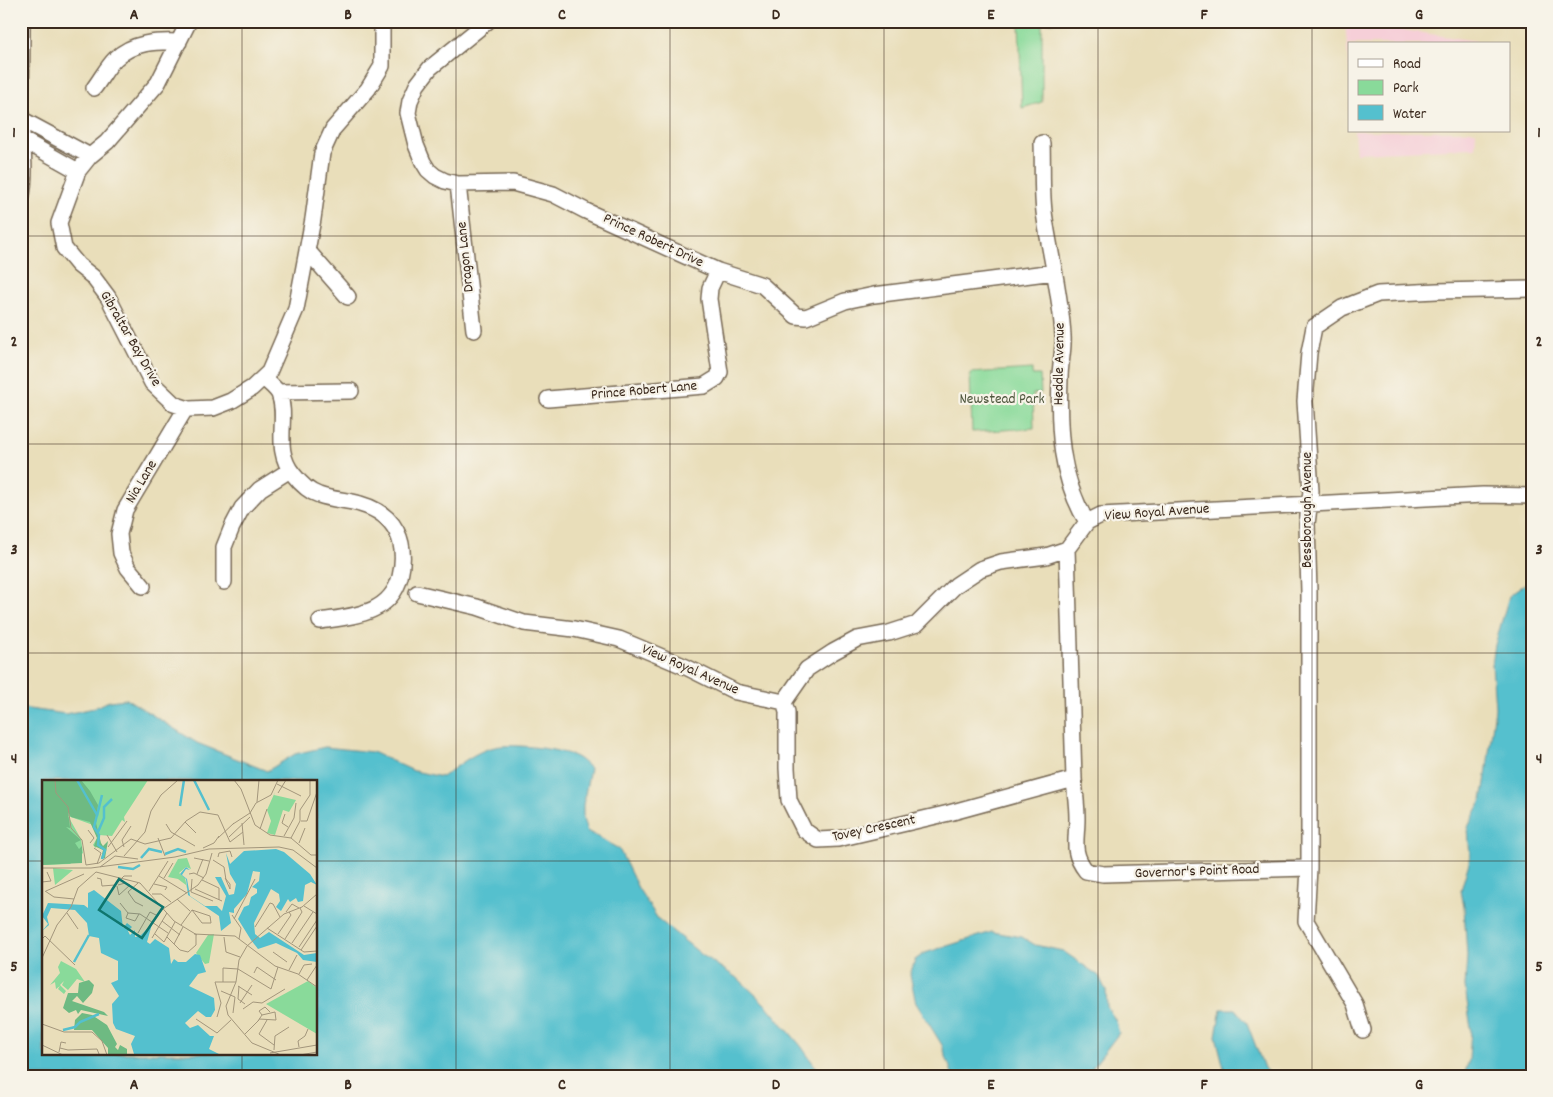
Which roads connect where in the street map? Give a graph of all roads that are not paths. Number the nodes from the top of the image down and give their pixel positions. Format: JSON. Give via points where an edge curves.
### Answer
{"nodes":[{"id":1,"x":22,"y":21,"type":"edge"},
{"id":2,"x":189,"y":21,"type":"edge"},
{"id":3,"x":382,"y":21,"type":"edge"},
{"id":4,"x":488,"y":21,"type":"edge"},
{"id":5,"x":179,"y":42,"type":"junction"},
{"id":6,"x":94,"y":88,"type":"dead end"},
{"id":7,"x":21,"y":102,"type":"edge"},
{"id":8,"x":21,"y":119,"type":"edge"},
{"id":9,"x":22,"y":140,"type":"edge"},
{"id":10,"x":1042,"y":143,"type":"dead end"},
{"id":11,"x":90,"y":156,"type":"junction"},
{"id":12,"x":78,"y":171,"type":"junction"},
{"id":13,"x":458,"y":184,"type":"junction"},
{"id":14,"x":21,"y":200,"type":"edge"},
{"id":15,"x":307,"y":250,"type":"junction"},
{"id":16,"x":718,"y":271,"type":"junction"},
{"id":17,"x":1054,"y":272,"type":"junction"},
{"id":18,"x":1532,"y":289,"type":"edge"},
{"id":19,"x":348,"y":297,"type":"dead end"},
{"id":20,"x":474,"y":330,"type":"dead end"},
{"id":21,"x":263,"y":378,"type":"junction"},
{"id":22,"x":351,"y":391,"type":"dead end"},
{"id":23,"x":278,"y":392,"type":"junction"},
{"id":24,"x":548,"y":399,"type":"dead end"},
{"id":25,"x":186,"y":408,"type":"junction"},
{"id":26,"x":290,"y":470,"type":"junction"},
{"id":27,"x":1532,"y":496,"type":"edge"},
{"id":28,"x":1309,"y":504,"type":"junction"},
{"id":29,"x":1087,"y":522,"type":"junction"},
{"id":30,"x":1067,"y":549,"type":"junction"},
{"id":31,"x":224,"y":582,"type":"dead end"},
{"id":32,"x":143,"y":586,"type":"dead end"},
{"id":33,"x":417,"y":593,"type":"dead end"},
{"id":34,"x":320,"y":621,"type":"dead end"},
{"id":35,"x":784,"y":702,"type":"junction"},
{"id":36,"x":1074,"y":779,"type":"junction"},
{"id":37,"x":1309,"y":868,"type":"junction"},
{"id":38,"x":1363,"y":1030,"type":"dead end"}],
"edges":[{"from":1,"to":7,"type":"street"},
{"from":2,"to":5,"type":"street","name":"Gibraltar Bay Drive"},
{"from":3,"to":15,"type":"street","via":[[382,66],[368,89],[333,130],[322,153]]},
{"from":4,"to":13,"type":"street","name":"Prince Robert Drive","via":[[430,68],[410,101],[410,125],[423,162],[435,176]]},
{"from":5,"to":6,"type":"street","via":[[157,41],[135,46],[115,59]]},
{"from":5,"to":11,"type":"street","name":"Gibraltar Bay Drive","via":[[158,83],[107,142]]},
{"from":7,"to":8,"type":"street"},
{"from":8,"to":9,"type":"street"},
{"from":8,"to":11,"type":"street"},
{"from":9,"to":12,"type":"street"},
{"from":9,"to":14,"type":"street","via":[[24,190]]},
{"from":10,"to":17,"type":"street","name":"Heddle Avenue","via":[[1045,217]]},
{"from":11,"to":12,"type":"street","name":"Gibraltar Bay Drive"},
{"from":12,"to":25,"type":"street","name":"Gibraltar Bay Drive","via":[[59,223],[64,248],[93,277],[108,298],[152,383],[174,404]]},
{"from":13,"to":16,"type":"street","name":"Prince Robert Drive","via":[[513,183],[553,194]]},
{"from":13,"to":20,"type":"street","name":"Dragon Lane"},
{"from":15,"to":19,"type":"street"},
{"from":15,"to":21,"type":"street","via":[[296,309],[269,372]]},
{"from":16,"to":17,"type":"street","name":"Prince Robert Drive","via":[[762,285],[796,316],[806,317],[845,301],[874,295]]},
{"from":16,"to":24,"type":"street","name":"Prince Robert Lane","via":[[709,299],[720,372],[717,378],[704,386]]},
{"from":17,"to":29,"type":"street","name":"Heddle Avenue","via":[[1063,338],[1059,421],[1061,449],[1068,484]]},
{"from":18,"to":28,"type":"street","name":"Bessborough Avenue","via":[[1378,294],[1342,308],[1314,327],[1305,401],[1312,491]]},
{"from":21,"to":23,"type":"street"},
{"from":21,"to":25,"type":"street","via":[[231,401],[213,408]]},
{"from":22,"to":23,"type":"street"},
{"from":23,"to":26,"type":"street","via":[[282,445]]},
{"from":25,"to":32,"type":"street","name":"Nia Lane","via":[[125,510],[119,534],[121,553]]},
{"from":26,"to":31,"type":"street","via":[[260,489],[242,508],[224,547]]},
{"from":26,"to":34,"type":"street","via":[[300,483],[318,495],[361,504],[385,515],[396,527],[402,548],[400,577],[392,597],[370,612]]},
{"from":27,"to":28,"type":"street","name":"View Royal Avenue","via":[[1484,495]]},
{"from":28,"to":29,"type":"street","name":"View Royal Avenue","via":[[1101,515]]},
{"from":28,"to":37,"type":"street","name":"Bessborough Avenue"},
{"from":29,"to":30,"type":"street","name":"View Royal Avenue"},
{"from":30,"to":35,"type":"street","via":[[980,569],[956,585],[918,624],[890,634],[857,639],[807,668]]},
{"from":30,"to":36,"type":"street"},
{"from":33,"to":35,"type":"street","name":"View Royal Avenue","via":[[477,607],[524,623],[620,639],[736,692]]},
{"from":35,"to":36,"type":"street","name":"Tovey Crescent","via":[[789,800],[804,830],[818,840],[838,839],[949,814]]},
{"from":36,"to":37,"type":"street","name":"Governor's Point Road","via":[[1076,850],[1078,862],[1086,871],[1103,874]]},
{"from":37,"to":38,"type":"street","name":"Bessborough Avenue","via":[[1306,921],[1355,1004]]}]}
